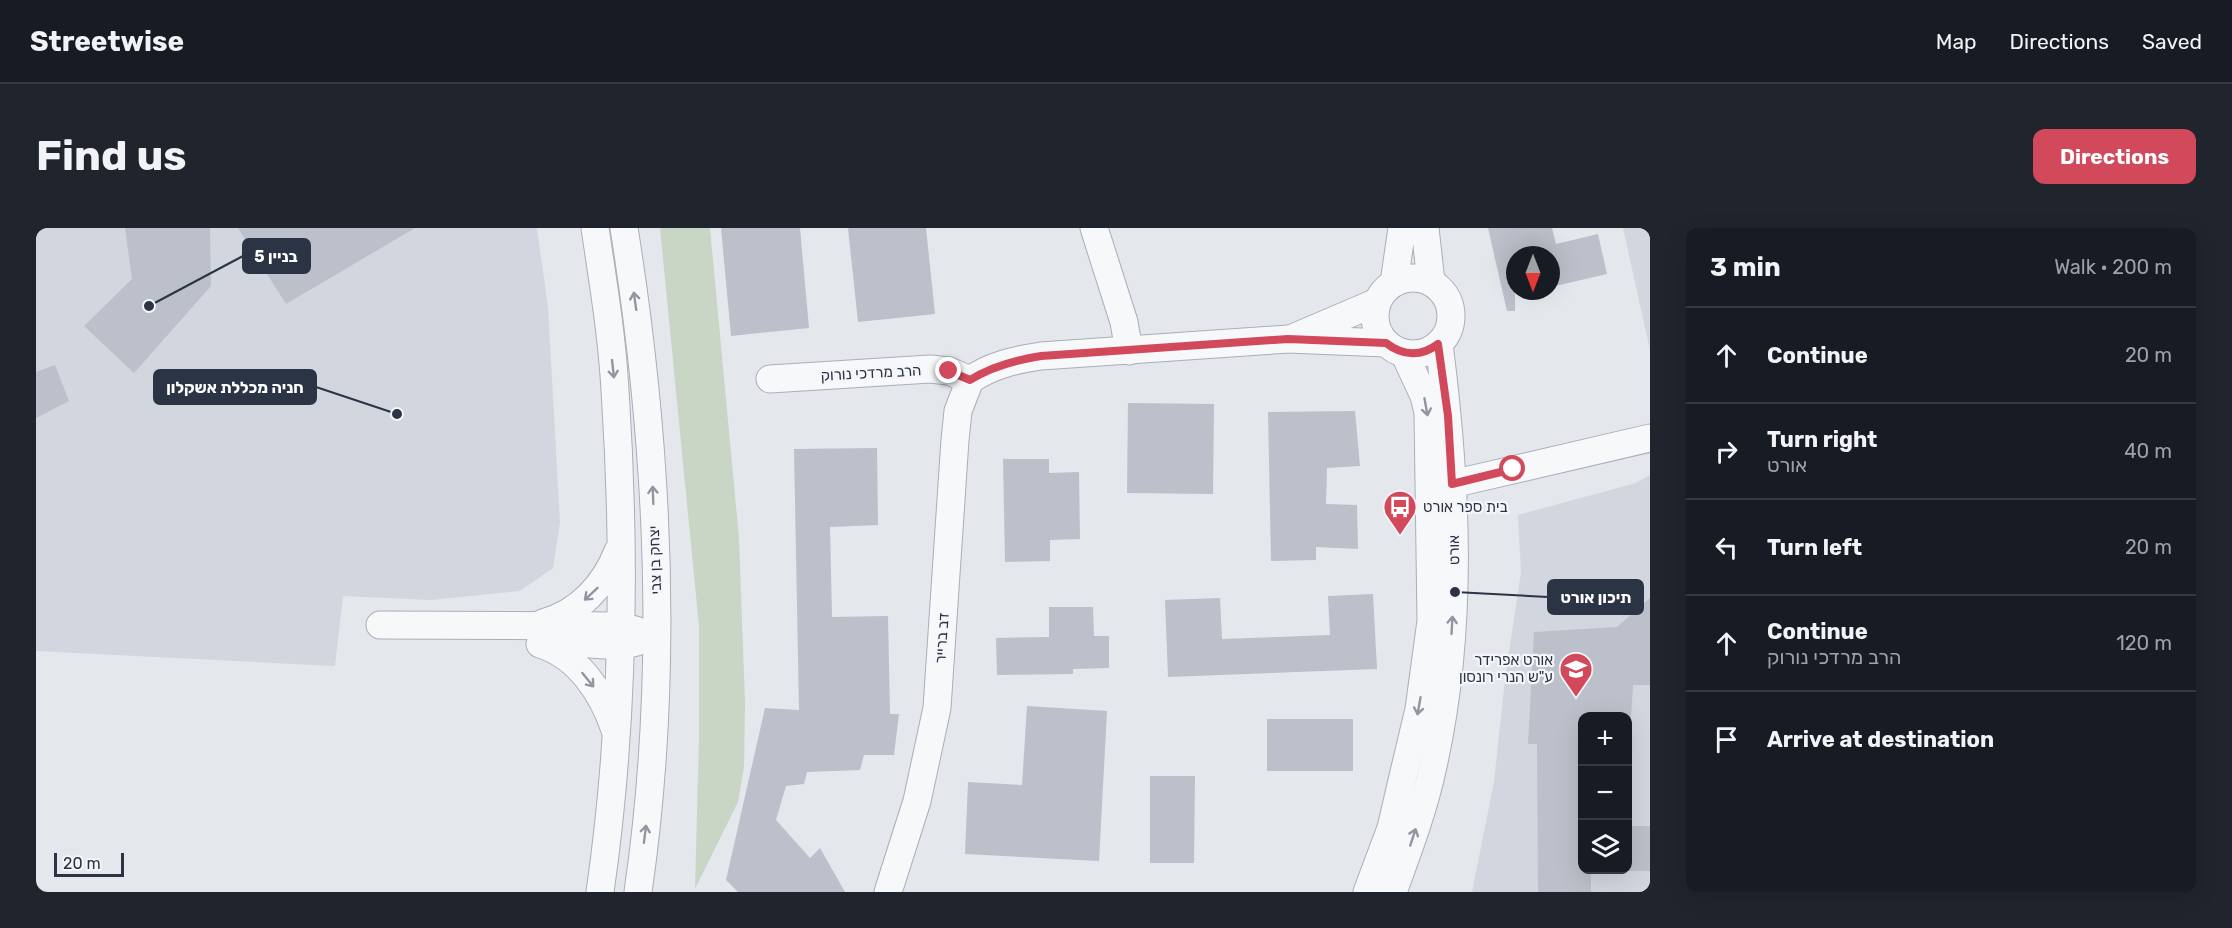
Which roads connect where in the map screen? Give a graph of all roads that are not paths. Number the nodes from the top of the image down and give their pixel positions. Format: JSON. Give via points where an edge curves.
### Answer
{"nodes":[{"id":1,"x":595,"y":228,"type":"edge"},
{"id":2,"x":624,"y":228,"type":"edge"},
{"id":3,"x":1094,"y":228,"type":"edge"},
{"id":4,"x":1402,"y":228,"type":"edge"},
{"id":5,"x":1425,"y":228,"type":"edge"},
{"id":6,"x":1431,"y":282,"type":"junction"},
{"id":7,"x":1385,"y":292,"type":"junction"},
{"id":8,"x":1288,"y":339,"type":"junction"},
{"id":9,"x":1438,"y":344,"type":"junction"},
{"id":10,"x":1395,"y":348,"type":"junction"},
{"id":11,"x":1129,"y":351,"type":"junction"},
{"id":12,"x":770,"y":379,"type":"dead end"},
{"id":13,"x":970,"y":380,"type":"junction"},
{"id":14,"x":1650,"y":438,"type":"edge"},
{"id":15,"x":1452,"y":484,"type":"junction"},
{"id":16,"x":620,"y":544,"type":"junction"},
{"id":17,"x":392,"y":625,"type":"dead end"},
{"id":18,"x":528,"y":632,"type":"junction"},
{"id":19,"x":621,"y":636,"type":"junction"},
{"id":20,"x":656,"y":637,"type":"junction"},
{"id":21,"x":617,"y":745,"type":"junction"},
{"id":22,"x":600,"y":892,"type":"edge"},
{"id":23,"x":638,"y":892,"type":"edge"},
{"id":24,"x":888,"y":892,"type":"edge"},
{"id":25,"x":1367,"y":892,"type":"edge"},
{"id":26,"x":1392,"y":892,"type":"edge"}],
"edges":[{"from":1,"to":16,"type":"street","one_way":true,"via":[[615,389]]},
{"from":20,"to":2,"type":"street","name":"יצחק בן צבי","one_way":true,"via":[[645,384]]},
{"from":3,"to":11,"type":"street","via":[[1124,322]]},
{"from":4,"to":7,"type":"street"},
{"from":5,"to":6,"type":"street"},
{"from":6,"to":7,"type":"street","via":[[1406,278]]},
{"from":6,"to":9,"type":"street","via":[[1448,299],[1451,311],[1451,323]]},
{"from":7,"to":8,"type":"street"},
{"from":7,"to":10,"type":"street","via":[[1374,312],[1375,323],[1379,334]]},
{"from":8,"to":10,"type":"street"},
{"from":8,"to":11,"type":"street"},
{"from":9,"to":10,"type":"street","via":[[1423,353]]},
{"from":9,"to":15,"type":"street","name":"אורט"},
{"from":10,"to":25,"type":"street","name":"אורט","one_way":true,"via":[[1424,396],[1428,412],[1431,621],[1419,709],[1391,828]]},
{"from":11,"to":13,"type":"street","via":[[1013,361]]},
{"from":12,"to":13,"type":"street","name":"הרב מרדכי נורוק","via":[[930,369],[949,371]]},
{"from":13,"to":24,"type":"street","name":"דב ברייר","via":[[958,411],[937,708],[917,801]]},
{"from":14,"to":15,"type":"street"},
{"from":26,"to":15,"type":"street","name":"אורט","one_way":true,"via":[[1420,816],[1443,711],[1451,653],[1455,568]]},
{"from":16,"to":18,"type":"street","one_way":true,"via":[[607,575],[593,594]]},
{"from":16,"to":19,"type":"street"},
{"from":17,"to":18,"type":"street"},
{"from":18,"to":19,"type":"street"},
{"from":18,"to":21,"type":"street","one_way":true,"via":[[564,655],[587,678],[610,714]]},
{"from":19,"to":20,"type":"street"},
{"from":19,"to":21,"type":"street"},
{"from":23,"to":20,"type":"street","name":"יצחק בן צבי","one_way":true,"via":[[655,722]]},
{"from":21,"to":22,"type":"street"}]}
